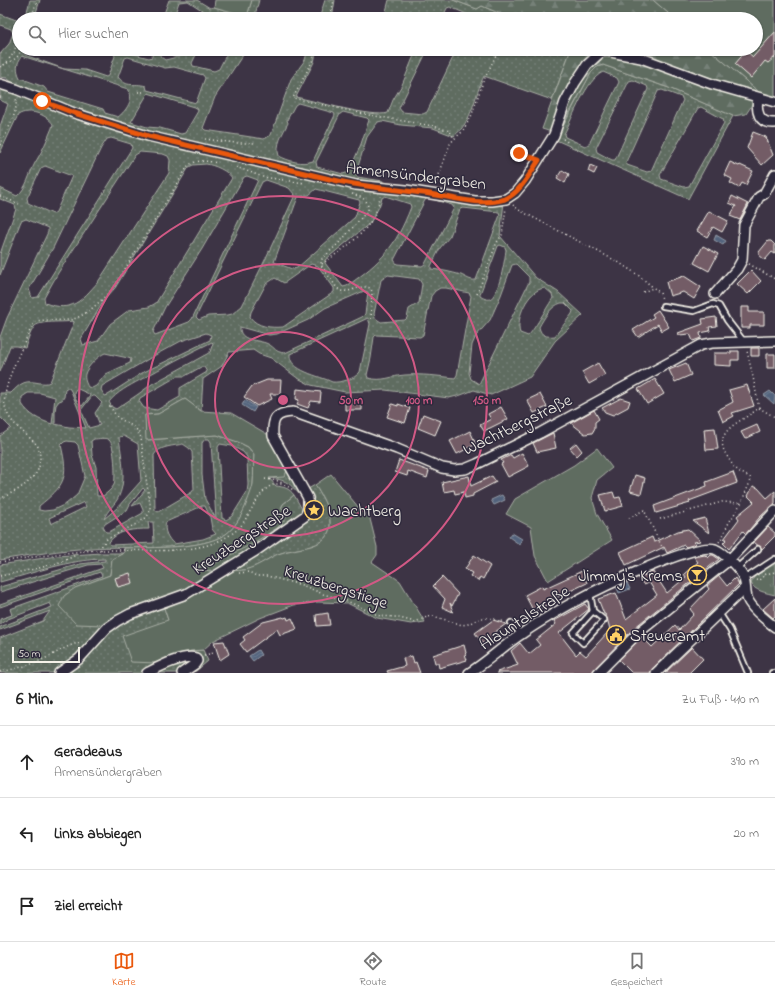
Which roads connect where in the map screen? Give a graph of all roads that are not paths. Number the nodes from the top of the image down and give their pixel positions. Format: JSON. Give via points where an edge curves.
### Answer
{"nodes":[{"id":1,"x":597,"y":56,"type":"edge"},
{"id":2,"x":631,"y":56,"type":"edge"},
{"id":3,"x":4,"y":86,"type":"edge"},
{"id":4,"x":758,"y":98,"type":"junction"},
{"id":5,"x":775,"y":102,"type":"edge"},
{"id":6,"x":775,"y":123,"type":"edge"},
{"id":7,"x":775,"y":174,"type":"edge"},
{"id":8,"x":715,"y":294,"type":"dead end"},
{"id":9,"x":663,"y":306,"type":"road end"},
{"id":10,"x":775,"y":341,"type":"edge"},
{"id":11,"x":745,"y":344,"type":"junction"},
{"id":12,"x":308,"y":510,"type":"joint"},
{"id":13,"x":775,"y":511,"type":"edge"},
{"id":14,"x":758,"y":549,"type":"dead end"},
{"id":15,"x":775,"y":559,"type":"edge"},
{"id":16,"x":729,"y":560,"type":"junction"},
{"id":17,"x":737,"y":568,"type":"junction"},
{"id":18,"x":748,"y":578,"type":"junction"},
{"id":19,"x":745,"y":588,"type":"junction"},
{"id":20,"x":590,"y":594,"type":"junction"},
{"id":21,"x":593,"y":611,"type":"junction"},
{"id":22,"x":719,"y":613,"type":"junction"},
{"id":23,"x":510,"y":623,"type":"road end"},
{"id":24,"x":775,"y":627,"type":"edge"},
{"id":25,"x":521,"y":634,"type":"junction"},
{"id":26,"x":58,"y":673,"type":"edge"},
{"id":27,"x":147,"y":673,"type":"edge"},
{"id":28,"x":182,"y":673,"type":"edge"},
{"id":29,"x":469,"y":673,"type":"edge"},
{"id":30,"x":598,"y":673,"type":"edge"},
{"id":31,"x":656,"y":673,"type":"edge"},
{"id":32,"x":748,"y":673,"type":"edge"}],
"edges":[{"from":1,"to":3,"type":"street","name":"Armensündergraben","via":[[575,83],[565,102],[554,135],[509,202],[475,201],[334,180],[148,136],[74,113],[16,88]]},
{"from":2,"to":4,"type":"street","name":"Armensündergraben"},
{"from":4,"to":5,"type":"street","name":"Armensündergraben"},
{"from":4,"to":6,"type":"street","via":[[758,114],[763,120]]},
{"from":7,"to":8,"type":"street","via":[[744,225],[742,260]]},
{"from":9,"to":11,"type":"lane","via":[[694,311],[713,304],[719,306]]},
{"from":10,"to":11,"type":"street","name":"Wachtbergstraße"},
{"from":11,"to":12,"type":"street","name":"Wachtbergstraße","via":[[712,343],[696,347],[546,429],[477,464],[454,470],[442,468],[293,412],[283,413],[276,417],[273,436],[308,498]]},
{"from":12,"to":26,"type":"street","name":"Kreuzbergstraße","via":[[305,516],[281,534],[186,594],[117,621],[107,628],[79,659]]},
{"from":13,"to":16,"type":"street"},
{"from":14,"to":17,"type":"lane"},
{"from":15,"to":18,"type":"lane"},
{"from":16,"to":17,"type":"street","name":"Alauntalstraße"},
{"from":16,"to":20,"type":"street","name":"Alauntalstraße","via":[[715,549],[695,550],[668,559]]},
{"from":16,"to":30,"type":"street","via":[[638,633]]},
{"from":17,"to":18,"type":"street","name":"Alauntalstraße"},
{"from":18,"to":19,"type":"street"},
{"from":19,"to":22,"type":"street"},
{"from":19,"to":24,"type":"street","via":[[750,604]]},
{"from":20,"to":21,"type":"lane"},
{"from":20,"to":25,"type":"street","name":"Alauntalstraße"},
{"from":21,"to":21,"type":"lane","via":[[573,633],[583,643],[604,620]]},
{"from":22,"to":31,"type":"street"},
{"from":22,"to":32,"type":"lane","via":[[730,630]]},
{"from":23,"to":25,"type":"lane"},
{"from":25,"to":29,"type":"street","name":"Alauntalstraße"},
{"from":27,"to":28,"type":"street","via":[[177,660],[192,656],[196,658],[195,664]]}]}
